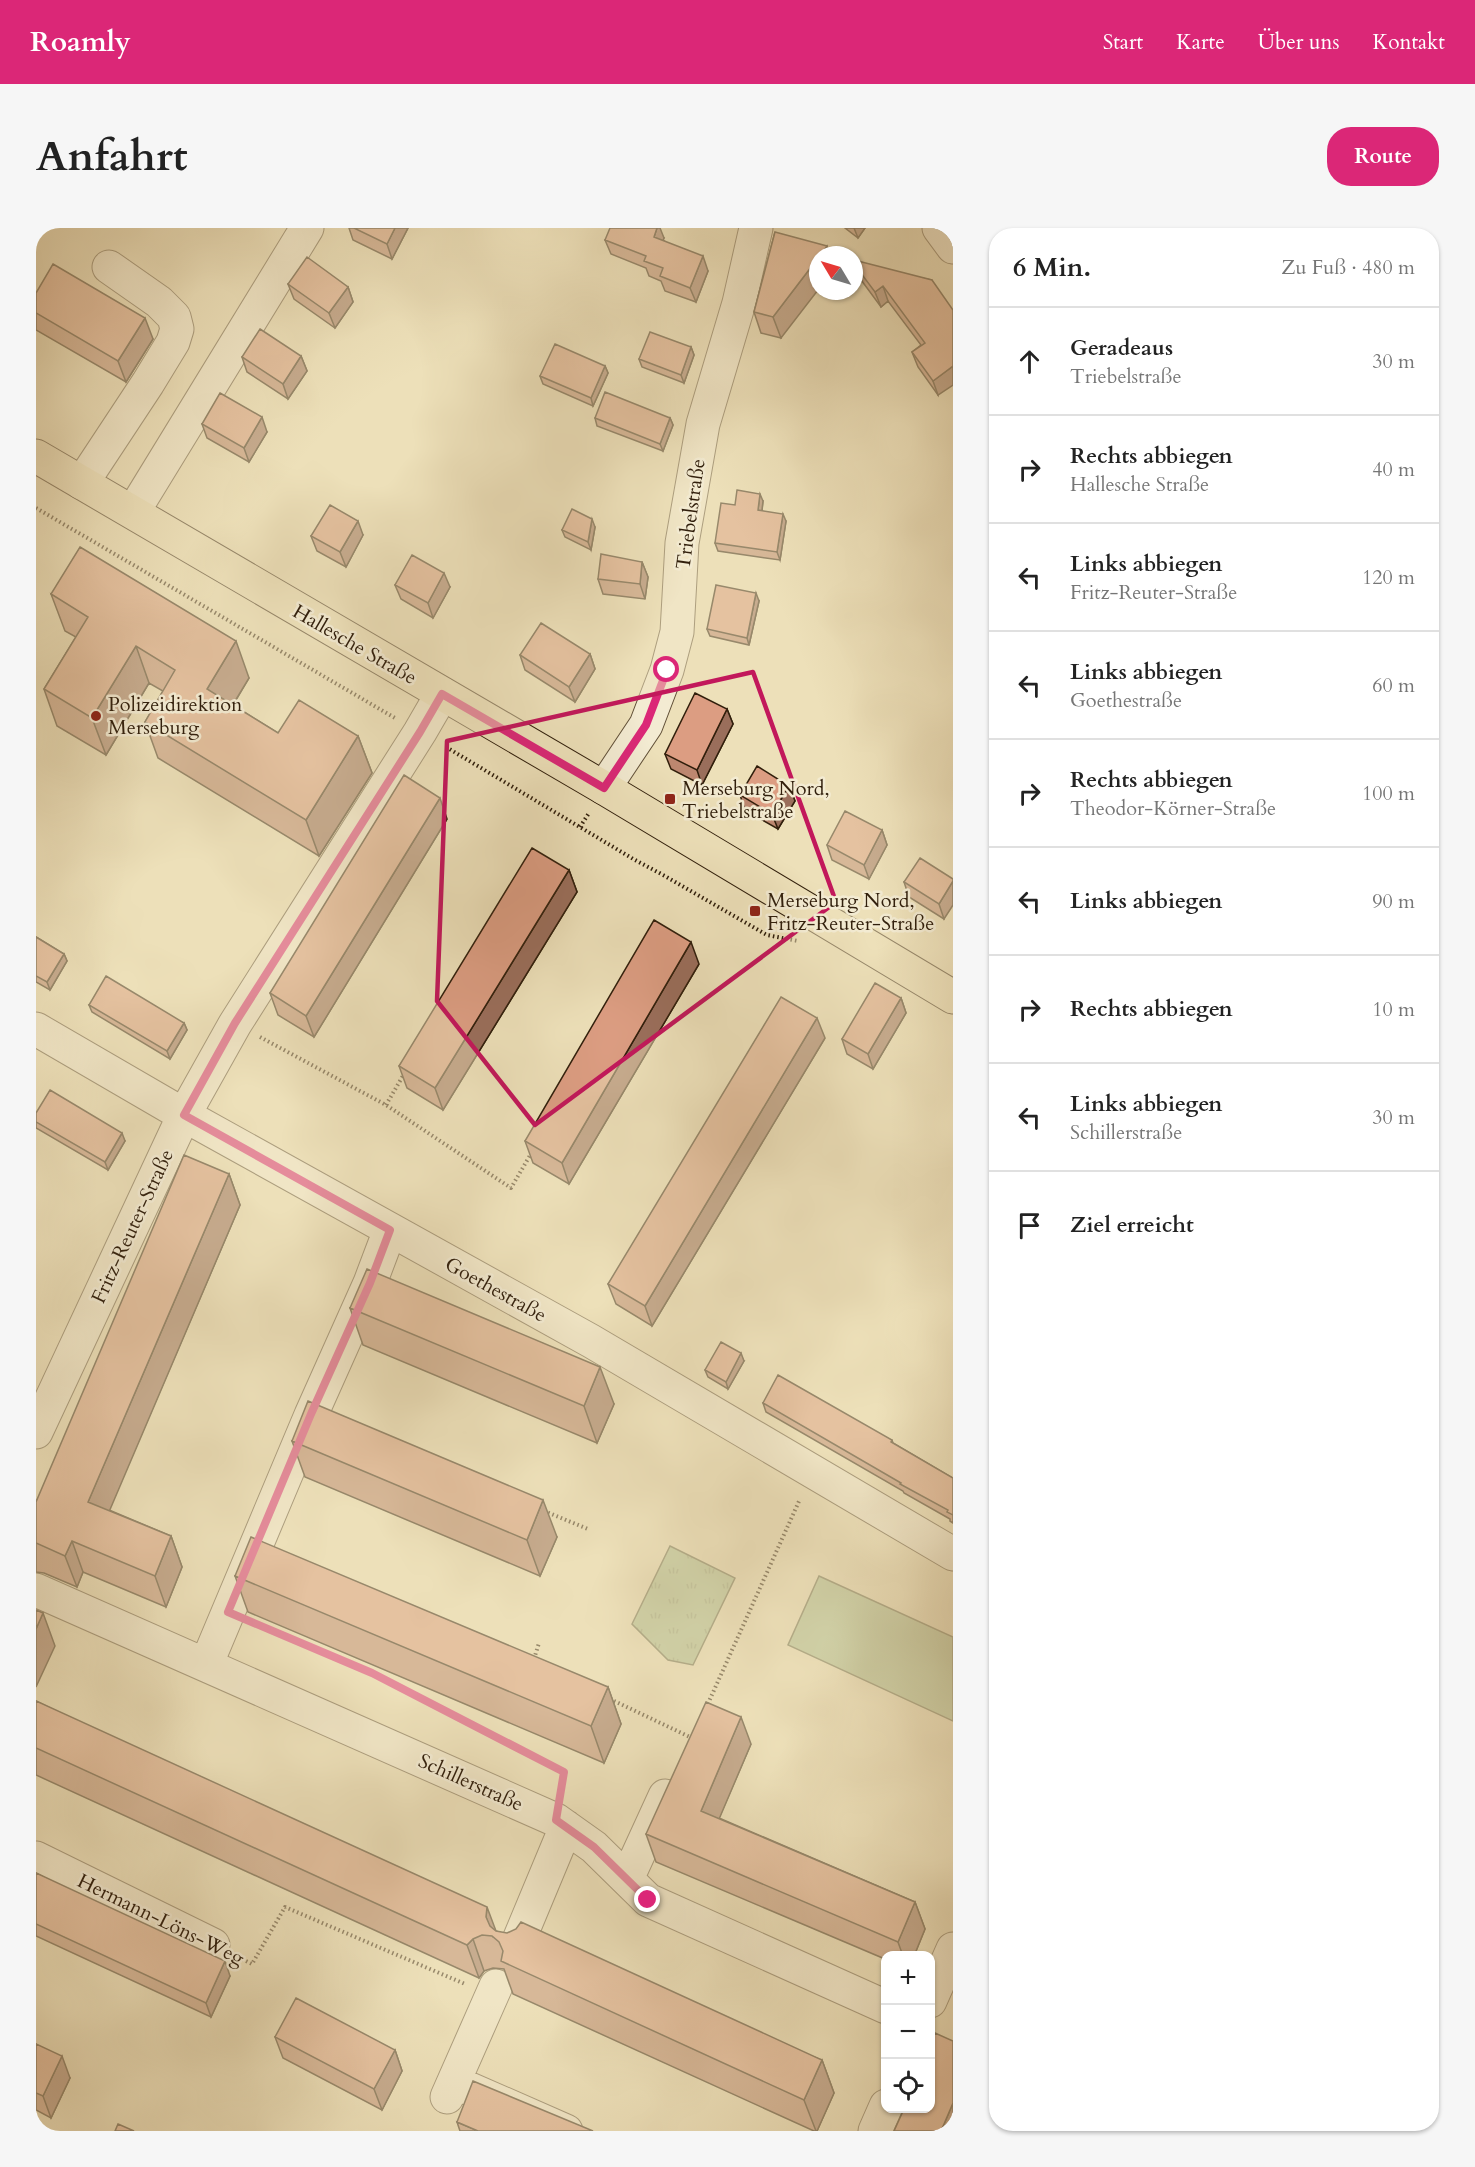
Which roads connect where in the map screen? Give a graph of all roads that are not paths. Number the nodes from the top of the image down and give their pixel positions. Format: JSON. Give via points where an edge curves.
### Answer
{"nodes":[{"id":1,"x":307,"y":228,"type":"edge"},
{"id":2,"x":756,"y":228,"type":"edge"},
{"id":3,"x":939,"y":228,"type":"edge"},
{"id":4,"x":953,"y":247,"type":"edge"},
{"id":5,"x":109,"y":267,"type":"dead end"},
{"id":6,"x":36,"y":456,"type":"edge"},
{"id":7,"x":82,"y":483,"type":"junction"},
{"id":8,"x":133,"y":512,"type":"junction"},
{"id":9,"x":442,"y":694,"type":"junction"},
{"id":10,"x":604,"y":788,"type":"junction"},
{"id":11,"x":953,"y":997,"type":"edge"},
{"id":12,"x":36,"y":1029,"type":"edge"},
{"id":13,"x":184,"y":1115,"type":"junction"},
{"id":14,"x":390,"y":1230,"type":"junction"},
{"id":15,"x":36,"y":1432,"type":"edge"},
{"id":16,"x":953,"y":1554,"type":"edge"},
{"id":17,"x":36,"y":1590,"type":"edge"},
{"id":18,"x":206,"y":1665,"type":"junction"},
{"id":19,"x":698,"y":1726,"type":"edge"},
{"id":20,"x":561,"y":1823,"type":"junction"},
{"id":21,"x":36,"y":1858,"type":"edge"},
{"id":22,"x":627,"y":1879,"type":"junction"},
{"id":23,"x":213,"y":1945,"type":"road end"},
{"id":24,"x":516,"y":1947,"type":"edge"},
{"id":25,"x":953,"y":1949,"type":"edge"},
{"id":26,"x":494,"y":1991,"type":"road end"},
{"id":27,"x":935,"y":1991,"type":"edge"},
{"id":28,"x":881,"y":2005,"type":"edge"},
{"id":29,"x":934,"y":2005,"type":"edge"},
{"id":30,"x":953,"y":2016,"type":"edge"},
{"id":31,"x":882,"y":2113,"type":"edge"},
{"id":32,"x":566,"y":2131,"type":"edge"},
{"id":33,"x":875,"y":2131,"type":"edge"}],
"edges":[{"from":1,"to":8,"type":"street"},
{"from":2,"to":10,"type":"street","name":"Triebelstraße","via":[[739,303],[703,424],[682,543],[677,632],[667,670],[646,725]]},
{"from":3,"to":4,"type":"street"},
{"from":5,"to":7,"type":"street","via":[[159,302],[174,317],[177,329],[148,383]]},
{"from":6,"to":7,"type":"main road","name":"Hallesche Straße"},
{"from":7,"to":8,"type":"main road","name":"Hallesche Straße"},
{"from":8,"to":9,"type":"main road","name":"Hallesche Straße"},
{"from":9,"to":10,"type":"main road","name":"Hallesche Straße"},
{"from":9,"to":13,"type":"street","name":"Fritz-Reuter-Straße","via":[[235,1023]]},
{"from":10,"to":11,"type":"main road","name":"Hallesche Straße"},
{"from":12,"to":13,"type":"street","name":"Goethestraße"},
{"from":13,"to":14,"type":"street","name":"Goethestraße"},
{"from":13,"to":15,"type":"street","name":"Fritz-Reuter-Straße"},
{"from":14,"to":16,"type":"street","name":"Goethestraße","via":[[591,1341]]},
{"from":14,"to":18,"type":"street"},
{"from":17,"to":18,"type":"street","name":"Schillerstraße"},
{"from":18,"to":20,"type":"street","name":"Schillerstraße"},
{"from":19,"to":22,"type":"street"},
{"from":20,"to":22,"type":"street","name":"Schillerstraße","via":[[594,1847]]},
{"from":20,"to":24,"type":"street"},
{"from":21,"to":23,"type":"street","name":"Hermann-Löns-Weg"},
{"from":22,"to":28,"type":"street","name":"Schillerstraße","via":[[648,1900]]},
{"from":25,"to":27,"type":"street"},
{"from":26,"to":32,"type":"street","via":[[450,2090]]},
{"from":29,"to":30,"type":"street"},
{"from":31,"to":33,"type":"street"}]}
